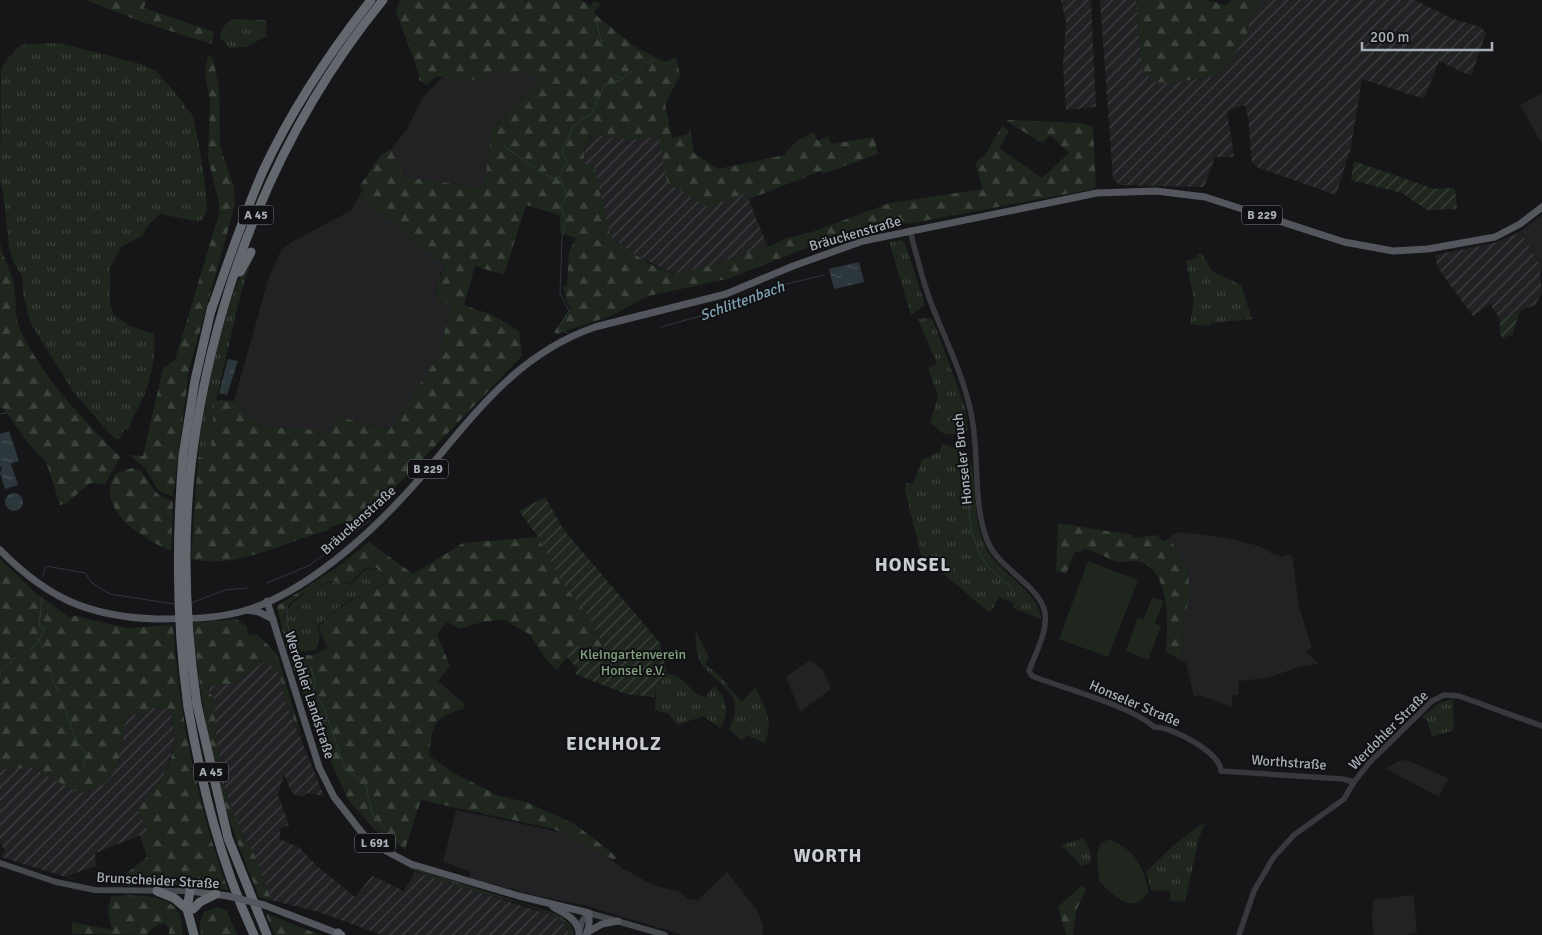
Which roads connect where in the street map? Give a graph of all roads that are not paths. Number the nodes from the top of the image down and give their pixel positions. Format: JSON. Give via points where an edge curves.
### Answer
{"nodes":[{"id":1,"x":371,"y":0,"type":"edge"},
{"id":2,"x":383,"y":0,"type":"edge"},
{"id":3,"x":1542,"y":207,"type":"edge"},
{"id":4,"x":910,"y":230,"type":"junction"},
{"id":5,"x":229,"y":242,"type":"dead end"},
{"id":6,"x":251,"y":252,"type":"dead end"},
{"id":7,"x":211,"y":311,"type":"junction"},
{"id":8,"x":221,"y":313,"type":"junction"},
{"id":9,"x":187,"y":456,"type":"junction"},
{"id":10,"x":0,"y":550,"type":"edge"},
{"id":11,"x":267,"y":601,"type":"junction"},
{"id":12,"x":247,"y":610,"type":"junction"},
{"id":13,"x":273,"y":619,"type":"junction"},
{"id":14,"x":1029,"y":671,"type":"joint"},
{"id":15,"x":192,"y":706,"type":"junction"},
{"id":16,"x":1542,"y":726,"type":"edge"},
{"id":17,"x":1221,"y":771,"type":"joint"},
{"id":18,"x":1354,"y":782,"type":"junction"},
{"id":19,"x":0,"y":863,"type":"edge"},
{"id":20,"x":157,"y":891,"type":"junction"},
{"id":21,"x":190,"y":891,"type":"junction"},
{"id":22,"x":216,"y":894,"type":"junction"},
{"id":23,"x":544,"y":902,"type":"junction"},
{"id":24,"x":190,"y":909,"type":"junction"},
{"id":25,"x":589,"y":913,"type":"junction"},
{"id":26,"x":618,"y":921,"type":"junction"},
{"id":27,"x":580,"y":932,"type":"edge"},
{"id":28,"x":340,"y":934,"type":"edge"},
{"id":29,"x":587,"y":934,"type":"edge"},
{"id":30,"x":194,"y":935,"type":"edge"},
{"id":31,"x":253,"y":935,"type":"edge"},
{"id":32,"x":266,"y":935,"type":"edge"},
{"id":33,"x":665,"y":935,"type":"edge"},
{"id":34,"x":1238,"y":935,"type":"edge"}],
"edges":[{"from":1,"to":7,"type":"highway","number":"A 45","via":[[313,82],[264,169]]},
{"from":2,"to":8,"type":"highway","number":"A 45","via":[[319,91],[280,160]]},
{"from":3,"to":4,"type":"main road","name":"Bräuckenstraße","number":"B 229","via":[[1520,224],[1494,237],[1428,249],[1393,251],[1344,242],[1206,197],[1156,191],[1088,194]]},
{"from":4,"to":11,"type":"main road","name":"Bräuckenstraße","number":"B 229","via":[[821,255],[726,294],[577,333],[556,345],[496,389],[425,472],[361,536],[313,576]]},
{"from":4,"to":14,"type":"street","name":"Honseler Bruch","via":[[927,292],[966,393],[975,438],[982,522],[987,540],[995,555],[1033,593],[1044,610],[1044,625]]},
{"from":5,"to":7,"type":"highway"},
{"from":6,"to":8,"type":"highway"},
{"from":7,"to":9,"type":"highway","number":"A 45","via":[[195,380]]},
{"from":8,"to":9,"type":"highway","number":"A 45"},
{"from":9,"to":15,"type":"highway","number":"A 45","bridge":true,"via":[[186,580]]},
{"from":10,"to":12,"type":"main road","number":"B 229","via":[[45,589],[67,602],[98,613],[177,619],[222,616]]},
{"from":11,"to":12,"type":"main road","number":"B 229"},
{"from":11,"to":13,"type":"main road","name":"Werdohler Landstraße","number":"L 691"},
{"from":12,"to":13,"type":"main road"},
{"from":13,"to":23,"type":"main road","name":"Werdohler Landstraße","number":"L 691","via":[[319,767],[334,797],[363,834],[411,864]]},
{"from":14,"to":17,"type":"street","name":"Honseler Straße","via":[[1032,676],[1112,705],[1154,727],[1193,741],[1217,760]]},
{"from":15,"to":31,"type":"highway","number":"A 45","via":[[212,824]]},
{"from":15,"to":32,"type":"highway","number":"A 45","via":[[228,838]]},
{"from":16,"to":18,"type":"street","name":"Werdohler Straße","via":[[1459,696],[1440,696],[1408,724]]},
{"from":17,"to":18,"type":"street","name":"Worthstraße","via":[[1350,779]]},
{"from":18,"to":34,"type":"street","name":"Werdohler Straße","via":[[1344,799],[1294,836],[1273,858],[1254,891]]},
{"from":19,"to":20,"type":"main road","name":"Brunscheider Straße","via":[[41,878],[77,886]]},
{"from":20,"to":21,"type":"main road","name":"Brunscheider Straße"},
{"from":20,"to":24,"type":"highway"},
{"from":21,"to":22,"type":"main road","name":"Brunscheider Straße"},
{"from":21,"to":24,"type":"highway"},
{"from":22,"to":24,"type":"highway"},
{"from":22,"to":28,"type":"main road","name":"Brunscheider Straße","bridge":true,"via":[[273,908]]},
{"from":23,"to":25,"type":"main road","name":"Werdohler Landstraße","number":"L 691"},
{"from":23,"to":27,"type":"main road","number":"L 691","via":[[569,916]]},
{"from":24,"to":30,"type":"highway"},
{"from":25,"to":26,"type":"main road","number":"L 691"},
{"from":25,"to":27,"type":"main road","number":"L 691","via":[[582,921]]},
{"from":25,"to":29,"type":"main road"},
{"from":26,"to":29,"type":"main road","via":[[602,924]]},
{"from":26,"to":33,"type":"main road","number":"L 691"}]}
